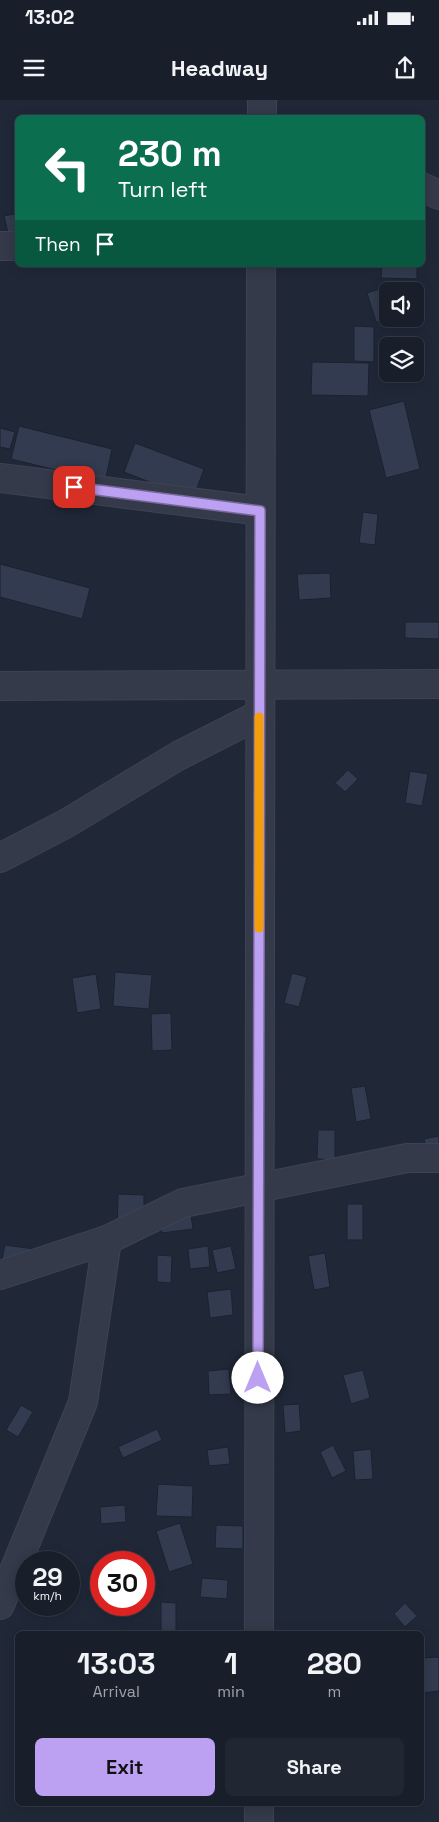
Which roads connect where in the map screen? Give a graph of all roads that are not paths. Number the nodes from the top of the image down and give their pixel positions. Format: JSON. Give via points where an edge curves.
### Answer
{"nodes":[{"id":1,"x":262,"y":100,"type":"edge"},
{"id":2,"x":262,"y":115,"type":"edge"},
{"id":3,"x":425,"y":188,"type":"edge"},
{"id":4,"x":439,"y":195,"type":"edge"},
{"id":5,"x":0,"y":246,"type":"edge"},
{"id":6,"x":15,"y":246,"type":"edge"},
{"id":7,"x":261,"y":267,"type":"edge"},
{"id":8,"x":0,"y":478,"type":"edge"},
{"id":9,"x":260,"y":511,"type":"junction"},
{"id":10,"x":259,"y":684,"type":"junction"},
{"id":11,"x":439,"y":684,"type":"edge"},
{"id":12,"x":0,"y":686,"type":"edge"},
{"id":13,"x":259,"y":715,"type":"junction"},
{"id":14,"x":0,"y":858,"type":"edge"},
{"id":15,"x":439,"y":1158,"type":"edge"},
{"id":16,"x":258,"y":1189,"type":"junction"},
{"id":17,"x":108,"y":1240,"type":"junction"},
{"id":18,"x":0,"y":1276,"type":"edge"},
{"id":19,"x":0,"y":1605,"type":"edge"},
{"id":20,"x":259,"y":1631,"type":"edge"},
{"id":21,"x":259,"y":1806,"type":"edge"},
{"id":22,"x":259,"y":1822,"type":"edge"}],
"edges":[{"from":1,"to":2,"type":"street"},
{"from":3,"to":4,"type":"street"},
{"from":5,"to":6,"type":"street"},
{"from":7,"to":9,"type":"street"},
{"from":8,"to":9,"type":"street"},
{"from":9,"to":10,"type":"street"},
{"from":10,"to":11,"type":"street"},
{"from":10,"to":12,"type":"street"},
{"from":10,"to":13,"type":"street"},
{"from":13,"to":14,"type":"street","via":[[178,756],[67,823]]},
{"from":13,"to":16,"type":"street"},
{"from":15,"to":16,"type":"street","via":[[407,1158]]},
{"from":16,"to":17,"type":"street","via":[[183,1202]]},
{"from":16,"to":20,"type":"street"},
{"from":17,"to":18,"type":"street"},
{"from":17,"to":19,"type":"street","via":[[83,1402]]},
{"from":21,"to":22,"type":"street"}]}
